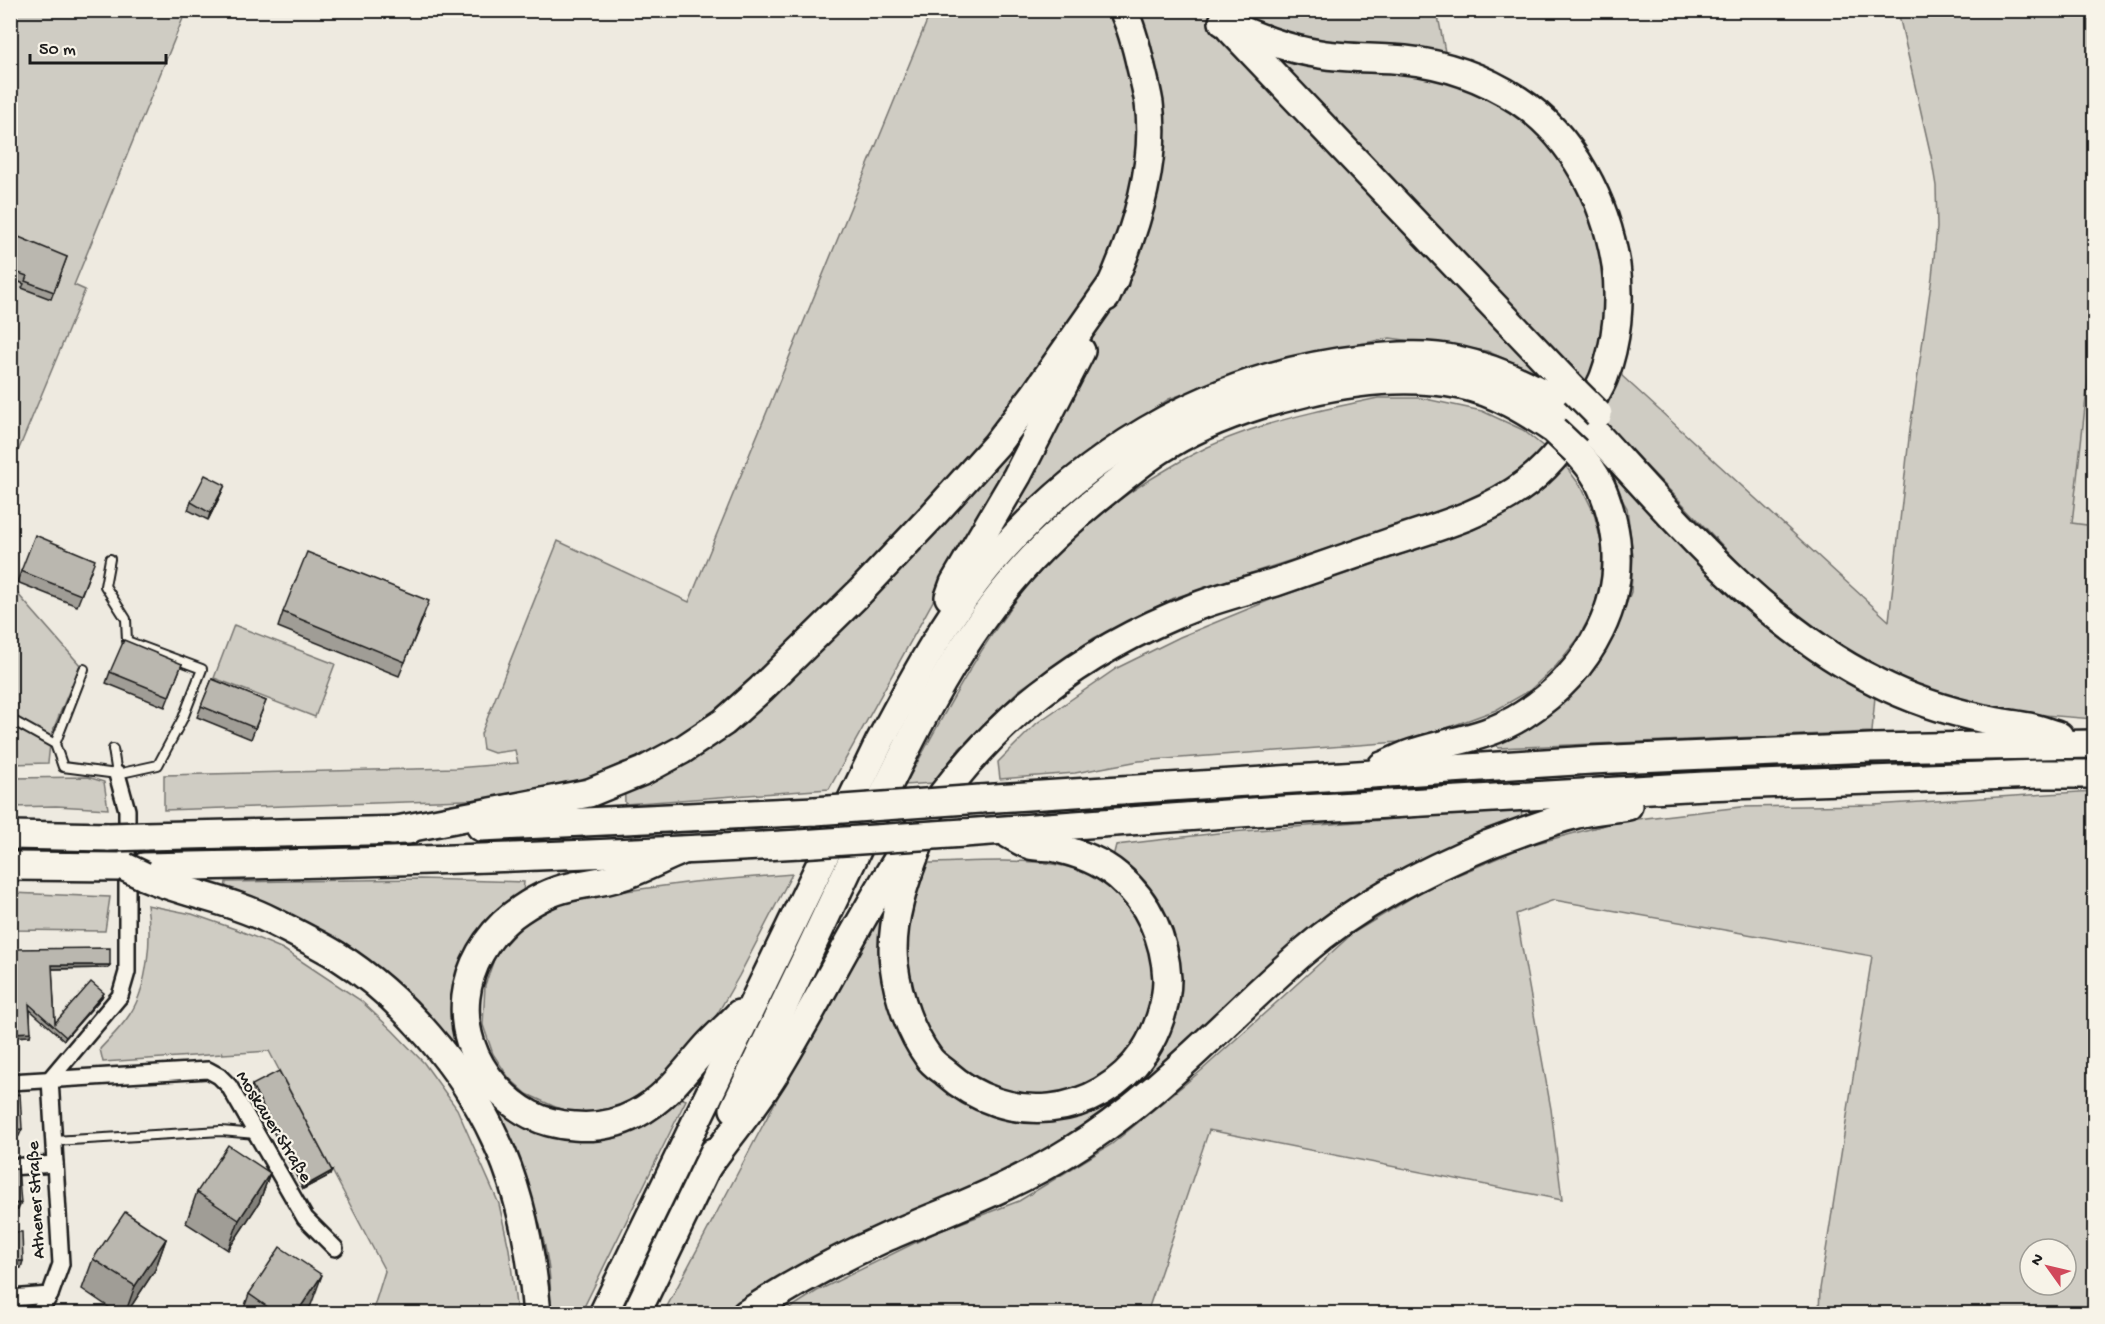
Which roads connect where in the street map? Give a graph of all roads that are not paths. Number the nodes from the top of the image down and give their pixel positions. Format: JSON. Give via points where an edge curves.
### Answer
{"nodes":[{"id":1,"x":1124,"y":10,"type":"edge"},
{"id":2,"x":1217,"y":16,"type":"edge"},
{"id":3,"x":1114,"y":281,"type":"junction"},
{"id":4,"x":1566,"y":410,"type":"junction"},
{"id":5,"x":110,"y":559,"type":"dead end"},
{"id":6,"x":84,"y":669,"type":"dead end"},
{"id":7,"x":918,"y":670,"type":"junction"},
{"id":8,"x":10,"y":719,"type":"edge"},
{"id":9,"x":56,"y":744,"type":"junction"},
{"id":10,"x":2090,"y":744,"type":"edge"},
{"id":11,"x":113,"y":749,"type":"dead end"},
{"id":12,"x":117,"y":774,"type":"junction"},
{"id":13,"x":1365,"y":774,"type":"junction"},
{"id":14,"x":2094,"y":774,"type":"edge"},
{"id":15,"x":1704,"y":786,"type":"junction"},
{"id":16,"x":940,"y":795,"type":"junction"},
{"id":17,"x":1000,"y":830,"type":"junction"},
{"id":18,"x":392,"y":831,"type":"junction"},
{"id":19,"x":10,"y":835,"type":"edge"},
{"id":20,"x":681,"y":850,"type":"junction"},
{"id":21,"x":10,"y":866,"type":"edge"},
{"id":22,"x":131,"y":870,"type":"junction"},
{"id":23,"x":755,"y":997,"type":"junction"},
{"id":24,"x":50,"y":1078,"type":"junction"},
{"id":25,"x":10,"y":1082,"type":"edge"},
{"id":26,"x":257,"y":1134,"type":"junction"},
{"id":27,"x":54,"y":1141,"type":"junction"},
{"id":28,"x":55,"y":1164,"type":"junction"},
{"id":29,"x":10,"y":1167,"type":"edge"},
{"id":30,"x":707,"y":1167,"type":"junction"},
{"id":31,"x":335,"y":1248,"type":"dead end"},
{"id":32,"x":50,"y":1295,"type":"junction"},
{"id":33,"x":10,"y":1298,"type":"edge"},
{"id":34,"x":38,"y":1314,"type":"edge"},
{"id":35,"x":537,"y":1314,"type":"edge"},
{"id":36,"x":603,"y":1314,"type":"edge"},
{"id":37,"x":636,"y":1314,"type":"edge"},
{"id":38,"x":746,"y":1314,"type":"edge"}],
"edges":[{"from":1,"to":3,"type":"highway","via":[[1149,103],[1151,136],[1145,189]]},
{"from":2,"to":4,"type":"highway"},
{"from":2,"to":16,"type":"highway","via":[[1280,45],[1322,55],[1448,67],[1519,100],[1543,120],[1587,178],[1614,252],[1617,314],[1604,378],[1556,456],[1527,483],[1479,512],[1195,607],[1103,651],[1060,679],[1009,721]]},
{"from":3,"to":7,"type":"highway","via":[[1017,476],[954,583]]},
{"from":3,"to":18,"type":"highway","via":[[996,445],[859,592],[724,722],[643,771],[589,793]]},
{"from":4,"to":7,"type":"highway","via":[[1541,390],[1507,374],[1456,359],[1415,356],[1308,367],[1230,389],[1123,444],[1057,495],[1009,542],[976,582]]},
{"from":4,"to":10,"type":"highway","via":[[1594,421],[1631,472],[1748,593],[1832,657],[1877,682],[1944,708]]},
{"from":4,"to":13,"type":"highway","bridge":true,"via":[[1576,452],[1594,473],[1607,501],[1615,533],[1618,562],[1606,620],[1568,677],[1522,716],[1467,740],[1414,752]]},
{"from":4,"to":30,"type":"highway","via":[[1527,411],[1462,385],[1371,382],[1323,389],[1276,400],[1204,426],[1166,446],[1075,515],[1011,581],[950,671],[886,789]]},
{"from":5,"to":12,"type":"lane","via":[[105,586],[126,619],[127,641],[202,669],[183,718],[158,765]]},
{"from":6,"to":9,"type":"lane"},
{"from":7,"to":23,"type":"highway"},
{"from":8,"to":9,"type":"lane"},
{"from":9,"to":12,"type":"lane","via":[[63,767]]},
{"from":10,"to":13,"type":"highway","via":[[1871,748]]},
{"from":11,"to":12,"type":"lane"},
{"from":12,"to":24,"type":"street","via":[[126,810],[127,972],[120,996]]},
{"from":13,"to":18,"type":"highway","bridge":true,"via":[[815,811]]},
{"from":14,"to":15,"type":"highway"},
{"from":15,"to":17,"type":"highway"},
{"from":15,"to":38,"type":"highway","via":[[1533,827],[1402,884],[1353,914],[1303,952],[1118,1118],[1071,1151],[1025,1177],[832,1263]]},
{"from":16,"to":17,"type":"highway","via":[[901,898],[895,931],[894,963],[899,994],[912,1029],[930,1059],[977,1096],[1031,1110],[1086,1100],[1112,1086],[1136,1063],[1153,1038],[1167,988],[1160,937],[1137,894],[1117,875],[1073,852],[1031,845]]},
{"from":16,"to":30,"type":"highway","via":[[887,874],[776,1072]]},
{"from":17,"to":20,"type":"highway","bridge":true},
{"from":18,"to":19,"type":"highway","bridge":true,"via":[[109,837]]},
{"from":20,"to":22,"type":"highway"},
{"from":20,"to":23,"type":"highway","via":[[620,877],[567,888],[535,901],[495,932],[480,952],[465,995],[471,1047],[485,1074],[514,1106],[532,1117],[556,1125],[609,1124],[660,1099]]},
{"from":21,"to":22,"type":"highway"},
{"from":22,"to":35,"type":"highway","via":[[271,920],[337,956],[387,993],[421,1028],[454,1069],[496,1138],[524,1225]]},
{"from":23,"to":36,"type":"highway"},
{"from":24,"to":25,"type":"street","name":"Moskauer Straße"},
{"from":24,"to":26,"type":"street","name":"Moskauer Straße","via":[[208,1070],[229,1086]]},
{"from":24,"to":27,"type":"street","name":"Athener Straße"},
{"from":26,"to":27,"type":"lane","via":[[221,1131]]},
{"from":26,"to":31,"type":"street","name":"Moskauer Straße","via":[[305,1218]]},
{"from":27,"to":28,"type":"street","name":"Athener Straße"},
{"from":28,"to":29,"type":"street"},
{"from":28,"to":32,"type":"street","name":"Athener Straße","via":[[61,1264]]},
{"from":30,"to":37,"type":"highway"},
{"from":32,"to":33,"type":"street"},
{"from":32,"to":34,"type":"street","name":"Athener Straße"}]}
